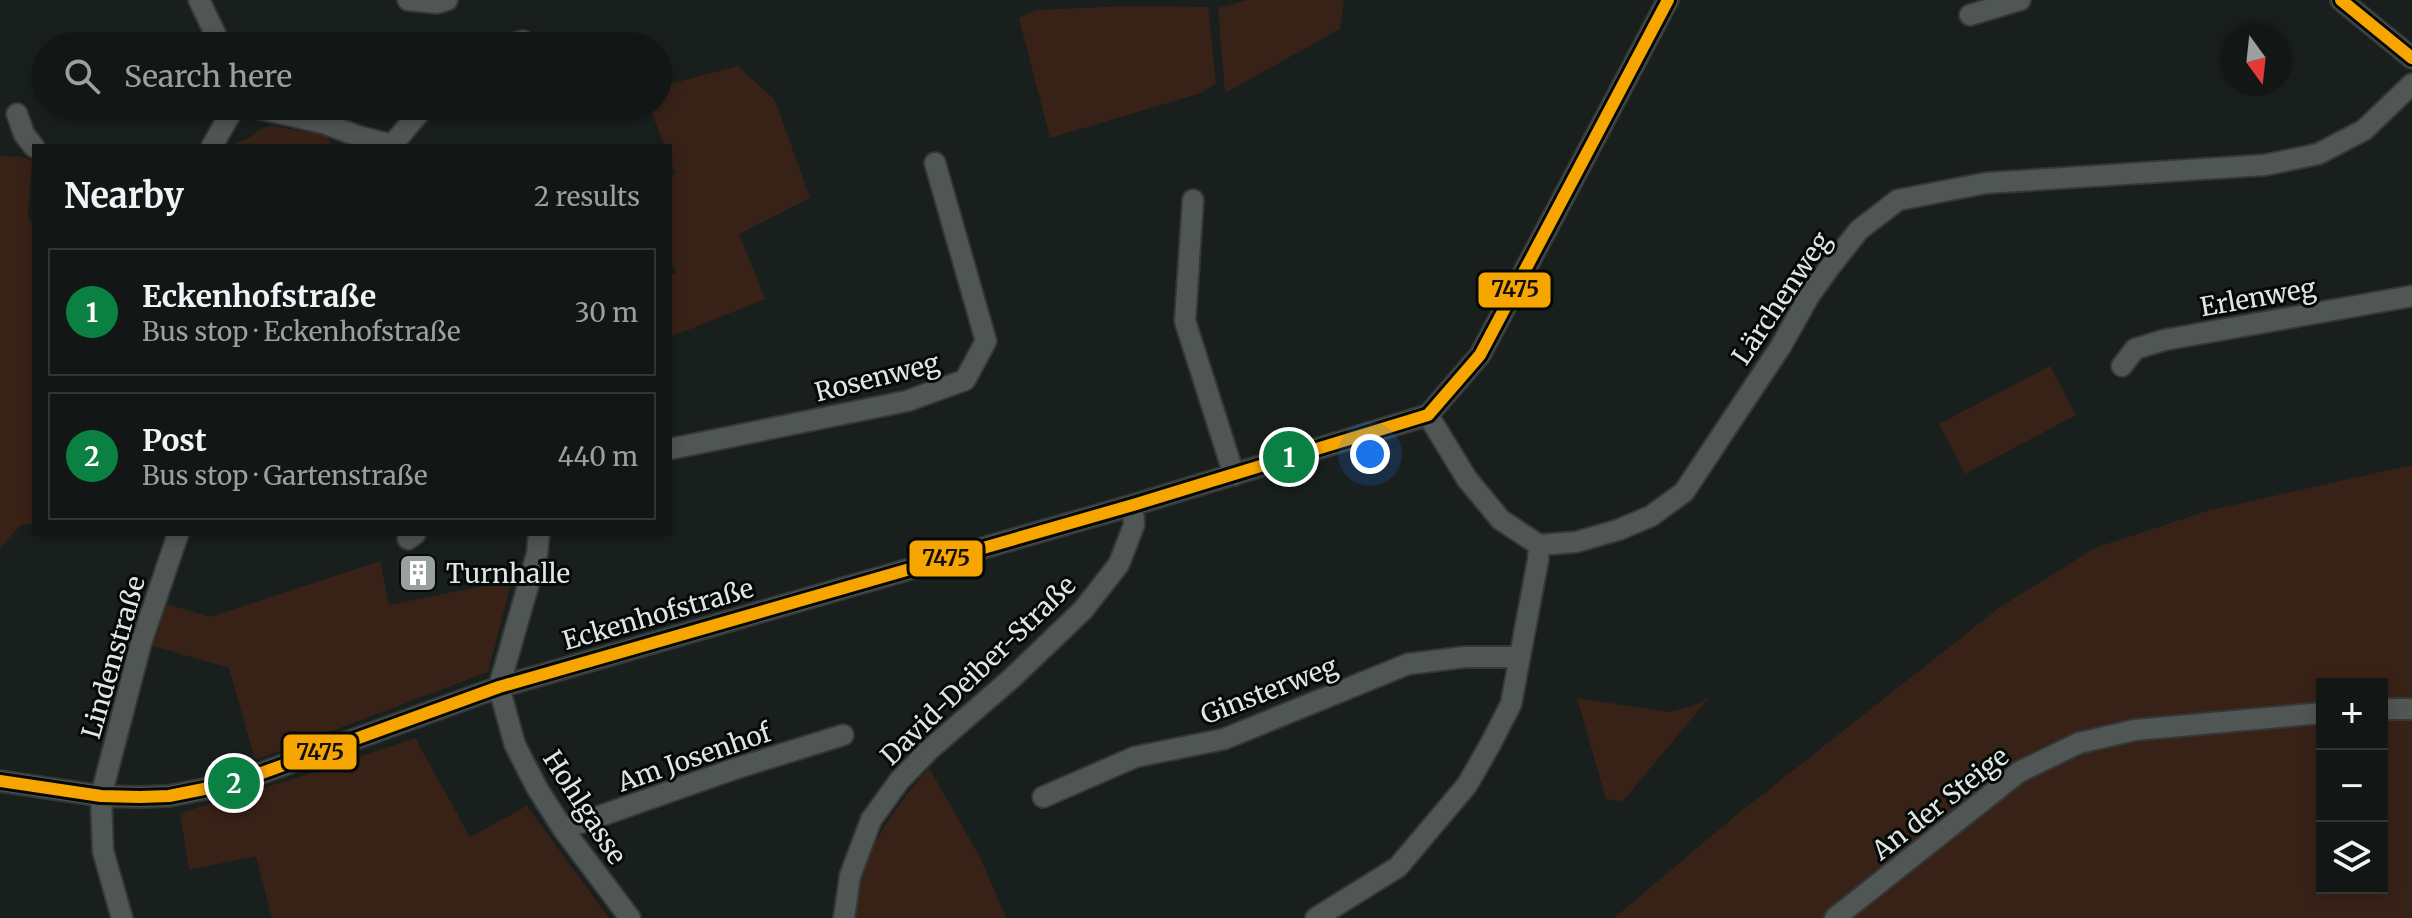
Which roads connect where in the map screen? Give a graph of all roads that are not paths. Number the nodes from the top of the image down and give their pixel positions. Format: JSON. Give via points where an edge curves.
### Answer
{"nodes":[{"id":1,"x":199,"y":0,"type":"edge"},
{"id":2,"x":408,"y":0,"type":"edge"},
{"id":3,"x":447,"y":0,"type":"edge"},
{"id":4,"x":1668,"y":0,"type":"edge"},
{"id":5,"x":2020,"y":0,"type":"edge"},
{"id":6,"x":2341,"y":0,"type":"edge"},
{"id":7,"x":1970,"y":15,"type":"dead end"},
{"id":8,"x":214,"y":32,"type":"edge"},
{"id":9,"x":2412,"y":58,"type":"edge"},
{"id":10,"x":2412,"y":84,"type":"edge"},
{"id":11,"x":17,"y":114,"type":"dead end"},
{"id":12,"x":227,"y":120,"type":"edge"},
{"id":13,"x":310,"y":120,"type":"edge"},
{"id":14,"x":414,"y":120,"type":"edge"},
{"id":15,"x":32,"y":144,"type":"edge"},
{"id":16,"x":213,"y":144,"type":"edge"},
{"id":17,"x":391,"y":144,"type":"edge"},
{"id":18,"x":396,"y":144,"type":"edge"},
{"id":19,"x":935,"y":163,"type":"dead end"},
{"id":20,"x":1193,"y":200,"type":"dead end"},
{"id":21,"x":2412,"y":296,"type":"edge"},
{"id":22,"x":2122,"y":366,"type":"dead end"},
{"id":23,"x":1428,"y":415,"type":"junction"},
{"id":24,"x":672,"y":449,"type":"edge"},
{"id":25,"x":1234,"y":475,"type":"junction"},
{"id":26,"x":1133,"y":505,"type":"junction"},
{"id":27,"x":177,"y":536,"type":"edge"},
{"id":28,"x":539,"y":536,"type":"edge"},
{"id":29,"x":1539,"y":545,"type":"junction"},
{"id":30,"x":1519,"y":657,"type":"junction"},
{"id":31,"x":499,"y":687,"type":"junction"},
{"id":32,"x":2388,"y":709,"type":"edge"},
{"id":33,"x":2412,"y":709,"type":"edge"},
{"id":34,"x":2316,"y":714,"type":"edge"},
{"id":35,"x":843,"y":735,"type":"dead end"},
{"id":36,"x":0,"y":781,"type":"edge"},
{"id":37,"x":101,"y":796,"type":"junction"},
{"id":38,"x":1043,"y":797,"type":"dead end"},
{"id":39,"x":563,"y":829,"type":"junction"},
{"id":40,"x":122,"y":918,"type":"edge"},
{"id":41,"x":630,"y":918,"type":"edge"},
{"id":42,"x":844,"y":918,"type":"edge"},
{"id":43,"x":1316,"y":918,"type":"edge"},
{"id":44,"x":1835,"y":918,"type":"edge"}],
"edges":[{"from":1,"to":8,"type":"street"},
{"from":2,"to":3,"type":"street"},
{"from":4,"to":23,"type":"street","via":[[1480,355]]},
{"from":5,"to":7,"type":"street"},
{"from":6,"to":9,"type":"street"},
{"from":10,"to":29,"type":"street","name":"Lärchenweg","via":[[2364,130],[2318,154],[2265,165],[1986,183],[1898,200],[1859,230],[1829,268],[1684,492],[1651,516],[1618,530]]},
{"from":11,"to":15,"type":"street"},
{"from":12,"to":16,"type":"street"},
{"from":13,"to":17,"type":"street"},
{"from":14,"to":18,"type":"street"},
{"from":19,"to":24,"type":"street","name":"Rosenweg","via":[[986,341],[965,380],[907,401]]},
{"from":20,"to":25,"type":"street","via":[[1185,321]]},
{"from":21,"to":22,"type":"street","name":"Erlenweg","via":[[2164,340],[2135,349]]},
{"from":23,"to":25,"type":"street","name":"Eckenhofstraße"},
{"from":23,"to":29,"type":"street","via":[[1492,510]]},
{"from":25,"to":26,"type":"street","name":"Eckenhofstraße"},
{"from":26,"to":31,"type":"street","name":"Eckenhofstraße"},
{"from":26,"to":42,"type":"street","name":"David-Deiber-Straße","via":[[1134,525],[1119,564],[1083,610],[929,750],[871,820],[850,876]]},
{"from":27,"to":37,"type":"street","name":"Lindenstraße","via":[[141,643]]},
{"from":28,"to":31,"type":"street"},
{"from":29,"to":30,"type":"street"},
{"from":30,"to":38,"type":"street","name":"Ginsterweg","via":[[1408,664],[1224,739],[1135,757]]},
{"from":30,"to":43,"type":"street","via":[[1511,704],[1467,785],[1398,867]]},
{"from":31,"to":37,"type":"street","name":"Eckenhofstraße","via":[[234,783],[169,796]]},
{"from":31,"to":39,"type":"street","name":"Hohlgasse","via":[[515,745]]},
{"from":32,"to":33,"type":"street"},
{"from":34,"to":44,"type":"street","name":"An der Steige","via":[[2135,730],[2079,743],[2019,772]]},
{"from":35,"to":39,"type":"street","name":"Am Josenhof"},
{"from":36,"to":37,"type":"street","name":"Eckenhofstraße"},
{"from":37,"to":40,"type":"street","name":"Lindenstraße","via":[[103,851]]},
{"from":39,"to":41,"type":"street","name":"Hohlgasse"}]}
